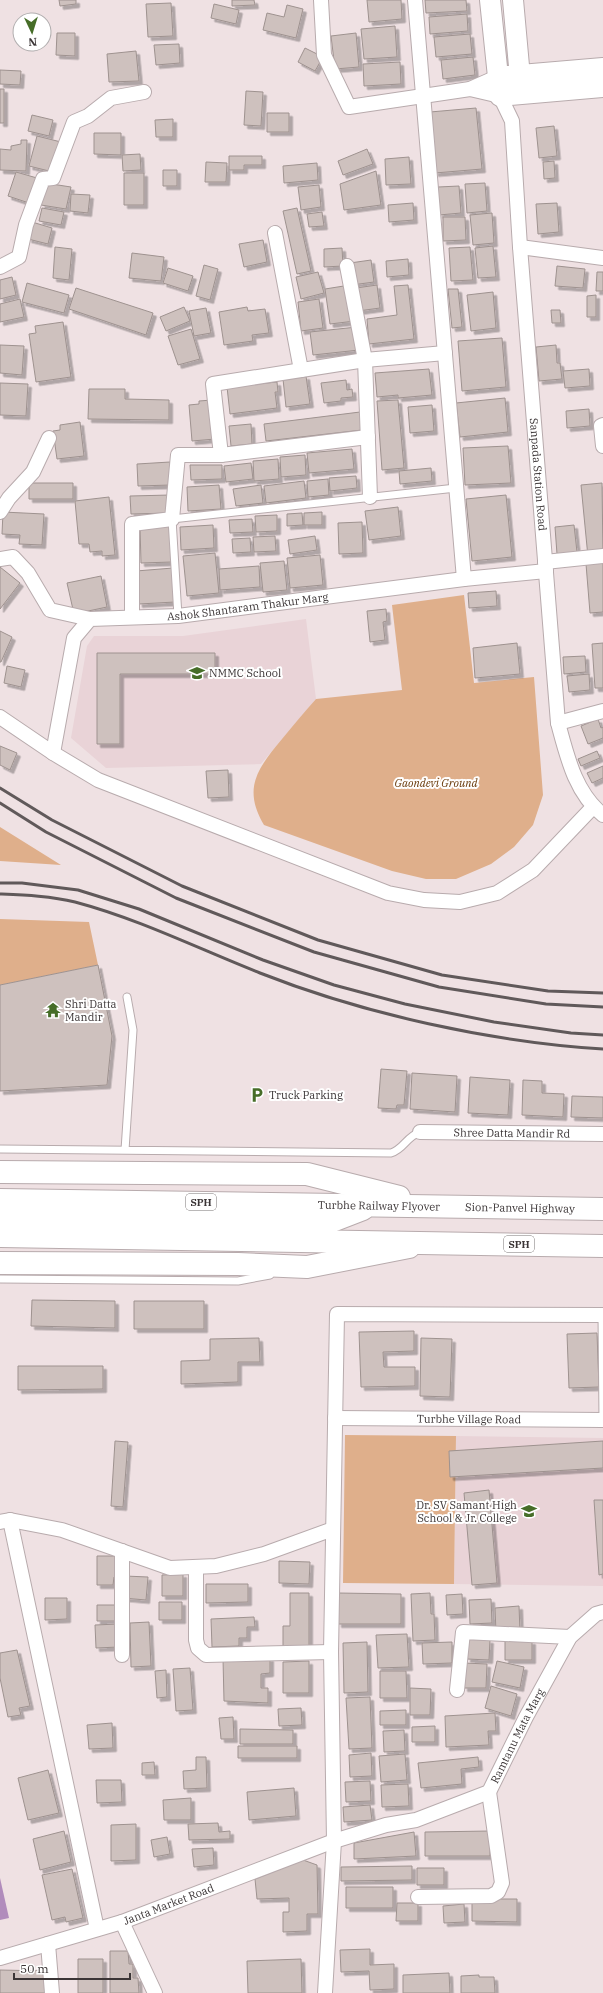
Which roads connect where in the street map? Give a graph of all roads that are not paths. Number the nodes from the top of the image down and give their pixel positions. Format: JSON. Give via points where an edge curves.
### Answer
{"nodes":[{"id":1,"x":321,"y":0,"type":"edge"},
{"id":2,"x":415,"y":0,"type":"edge"},
{"id":3,"x":490,"y":0,"type":"edge"},
{"id":4,"x":513,"y":0,"type":"edge"},
{"id":5,"x":603,"y":68,"type":"edge"},
{"id":6,"x":520,"y":75,"type":"junction"},
{"id":7,"x":499,"y":87,"type":"junction"},
{"id":8,"x":603,"y":87,"type":"edge"},
{"id":9,"x":144,"y":92,"type":"dead end"},
{"id":10,"x":522,"y":94,"type":"junction"},
{"id":11,"x":422,"y":95,"type":"junction"},
{"id":12,"x":512,"y":121,"type":"junction"},
{"id":13,"x":275,"y":233,"type":"dead end"},
{"id":14,"x":520,"y":247,"type":"junction"},
{"id":15,"x":603,"y":258,"type":"edge"},
{"id":16,"x":347,"y":266,"type":"dead end"},
{"id":17,"x":0,"y":267,"type":"edge"},
{"id":18,"x":445,"y":353,"type":"junction"},
{"id":19,"x":365,"y":360,"type":"junction"},
{"id":20,"x":301,"y":370,"type":"junction"},
{"id":21,"x":603,"y":425,"type":"edge"},
{"id":22,"x":368,"y":437,"type":"junction"},
{"id":23,"x":49,"y":438,"type":"dead end"},
{"id":24,"x":603,"y":446,"type":"edge"},
{"id":25,"x":221,"y":455,"type":"junction"},
{"id":26,"x":456,"y":488,"type":"junction"},
{"id":27,"x":370,"y":497,"type":"junction"},
{"id":28,"x":0,"y":512,"type":"edge"},
{"id":29,"x":172,"y":520,"type":"junction"},
{"id":30,"x":603,"y":556,"type":"edge"},
{"id":31,"x":0,"y":559,"type":"edge"},
{"id":32,"x":546,"y":566,"type":"junction"},
{"id":33,"x":464,"y":579,"type":"junction"},
{"id":34,"x":178,"y":616,"type":"junction"},
{"id":35,"x":132,"y":617,"type":"junction"},
{"id":36,"x":90,"y":618,"type":"junction"},
{"id":37,"x":603,"y":712,"type":"edge"},
{"id":38,"x":0,"y":717,"type":"edge"},
{"id":39,"x":558,"y":723,"type":"junction"},
{"id":40,"x":53,"y":753,"type":"junction"},
{"id":41,"x":598,"y":811,"type":"edge"},
{"id":42,"x":127,"y":997,"type":"dead end"},
{"id":43,"x":420,"y":1132,"type":"joint"},
{"id":44,"x":603,"y":1134,"type":"edge"},
{"id":45,"x":0,"y":1149,"type":"edge"},
{"id":46,"x":125,"y":1150,"type":"junction"},
{"id":47,"x":0,"y":1172,"type":"edge"},
{"id":48,"x":0,"y":1200,"type":"edge"},
{"id":49,"x":374,"y":1205,"type":"junction"},
{"id":50,"x":437,"y":1206,"type":"junction"},
{"id":51,"x":603,"y":1210,"type":"edge"},
{"id":52,"x":0,"y":1216,"type":"edge"},
{"id":53,"x":0,"y":1236,"type":"edge"},
{"id":54,"x":435,"y":1242,"type":"junction"},
{"id":55,"x":603,"y":1246,"type":"edge"},
{"id":56,"x":0,"y":1263,"type":"edge"},
{"id":57,"x":307,"y":1267,"type":"junction"},
{"id":58,"x":0,"y":1280,"type":"edge"},
{"id":59,"x":603,"y":1315,"type":"edge"},
{"id":60,"x":335,"y":1418,"type":"junction"},
{"id":61,"x":603,"y":1420,"type":"edge"},
{"id":62,"x":5,"y":1521,"type":"edge"},
{"id":63,"x":333,"y":1529,"type":"junction"},
{"id":64,"x":122,"y":1552,"type":"junction"},
{"id":65,"x":196,"y":1567,"type":"junction"},
{"id":66,"x":603,"y":1612,"type":"edge"},
{"id":67,"x":570,"y":1637,"type":"junction"},
{"id":68,"x":331,"y":1652,"type":"junction"},
{"id":69,"x":122,"y":1655,"type":"dead end"},
{"id":70,"x":456,"y":1690,"type":"dead end"},
{"id":71,"x":489,"y":1792,"type":"junction"},
{"id":72,"x":334,"y":1841,"type":"junction"},
{"id":73,"x":418,"y":1897,"type":"dead end"},
{"id":74,"x":122,"y":1922,"type":"junction"},
{"id":75,"x":97,"y":1929,"type":"junction"},
{"id":76,"x":48,"y":1944,"type":"junction"},
{"id":77,"x":0,"y":1958,"type":"edge"},
{"id":78,"x":52,"y":1993,"type":"edge"},
{"id":79,"x":155,"y":1993,"type":"edge"},
{"id":80,"x":325,"y":1993,"type":"edge"}],
"edges":[{"from":1,"to":11,"type":"street","via":[[324,55],[349,107]]},
{"from":2,"to":11,"type":"street"},
{"from":3,"to":7,"type":"main road"},
{"from":4,"to":6,"type":"main road"},
{"from":5,"to":6,"type":"main road"},
{"from":6,"to":7,"type":"main road"},
{"from":6,"to":10,"type":"main road"},
{"from":7,"to":10,"type":"main road"},
{"from":7,"to":11,"type":"street"},
{"from":7,"to":12,"type":"street"},
{"from":8,"to":10,"type":"main road"},
{"from":9,"to":17,"type":"street","via":[[111,98],[88,116],[74,122],[53,178],[43,179],[26,225],[19,257]]},
{"from":10,"to":12,"type":"street"},
{"from":11,"to":18,"type":"street"},
{"from":12,"to":14,"type":"street","name":"Sanpada Station Road"},
{"from":13,"to":20,"type":"street"},
{"from":14,"to":15,"type":"street"},
{"from":14,"to":32,"type":"street","name":"Sanpada Station Road"},
{"from":16,"to":19,"type":"street"},
{"from":18,"to":19,"type":"street"},
{"from":18,"to":26,"type":"street"},
{"from":19,"to":20,"type":"street"},
{"from":19,"to":22,"type":"street"},
{"from":20,"to":25,"type":"street","via":[[213,384]]},
{"from":21,"to":24,"type":"street"},
{"from":22,"to":25,"type":"street"},
{"from":22,"to":27,"type":"street"},
{"from":23,"to":28,"type":"street","via":[[33,472]]},
{"from":25,"to":29,"type":"street","via":[[178,455]]},
{"from":26,"to":27,"type":"lane"},
{"from":26,"to":33,"type":"street"},
{"from":27,"to":29,"type":"lane"},
{"from":29,"to":34,"type":"lane"},
{"from":29,"to":35,"type":"street","via":[[132,524]]},
{"from":30,"to":32,"type":"street","name":"Ashok Shantaram Thakur Marg"},
{"from":31,"to":36,"type":"street","name":"Ashok Shantaram Thakur Marg","via":[[13,558],[28,573],[50,610]]},
{"from":32,"to":33,"type":"street","name":"Ashok Shantaram Thakur Marg"},
{"from":32,"to":39,"type":"street","name":"Sanpada Station Road"},
{"from":33,"to":34,"type":"street","name":"Ashok Shantaram Thakur Marg"},
{"from":34,"to":35,"type":"street","name":"Ashok Shantaram Thakur Marg"},
{"from":35,"to":36,"type":"street","name":"Ashok Shantaram Thakur Marg"},
{"from":36,"to":40,"type":"street","via":[[74,638]]},
{"from":37,"to":39,"type":"street"},
{"from":38,"to":40,"type":"street"},
{"from":39,"to":41,"type":"street","name":"Sanpada Station Road","via":[[571,770]]},
{"from":40,"to":41,"type":"street","via":[[98,780],[388,893],[424,900],[460,902],[497,893],[533,870]]},
{"from":42,"to":46,"type":"lane","via":[[133,1030]]},
{"from":43,"to":44,"type":"street","name":"Shree Datta Mandir Rd"},
{"from":43,"to":46,"type":"lane","via":[[412,1135],[398,1151],[391,1153]]},
{"from":45,"to":46,"type":"lane"},
{"from":47,"to":50,"type":"main road","name":"Turbhe Railway Flyover","via":[[307,1174]]},
{"from":48,"to":49,"type":"main road","name":"Turbhe Railway Flyover","number":"SPH"},
{"from":49,"to":50,"type":"main road","name":"Turbhe Railway Flyover","number":"SPH"},
{"from":49,"to":52,"type":"main road","via":[[332,1221]]},
{"from":50,"to":51,"type":"main road","name":"Sion-Panvel Highway","number":"SPH"},
{"from":53,"to":54,"type":"main road","number":"SPH"},
{"from":54,"to":55,"type":"main road","number":"SPH"},
{"from":54,"to":57,"type":"main road"},
{"from":56,"to":57,"type":"main road","via":[[238,1264]]},
{"from":57,"to":58,"type":"lane","via":[[238,1281]]},
{"from":59,"to":60,"type":"street","via":[[337,1314]]},
{"from":59,"to":61,"type":"lane"},
{"from":60,"to":61,"type":"street","name":"Turbhe Village Road"},
{"from":60,"to":63,"type":"street"},
{"from":62,"to":64,"type":"street","via":[[62,1530]]},
{"from":62,"to":75,"type":"street"},
{"from":63,"to":65,"type":"street","via":[[264,1554],[216,1566]]},
{"from":63,"to":68,"type":"street"},
{"from":64,"to":65,"type":"street","via":[[170,1568]]},
{"from":64,"to":69,"type":"street"},
{"from":65,"to":68,"type":"street","via":[[196,1640],[198,1648],[206,1655]]},
{"from":66,"to":67,"type":"street","name":"Ramtanu Mata Marg","via":[[596,1614]]},
{"from":67,"to":70,"type":"street","via":[[463,1632]]},
{"from":67,"to":71,"type":"street","name":"Ramtanu Mata Marg"},
{"from":68,"to":72,"type":"street"},
{"from":71,"to":72,"type":"street","name":"Ramtanu Mata Marg","via":[[416,1820],[386,1825]]},
{"from":71,"to":73,"type":"street","via":[[502,1883],[498,1892],[491,1896]]},
{"from":72,"to":74,"type":"street","name":"Janta Market Road"},
{"from":72,"to":80,"type":"street"},
{"from":74,"to":75,"type":"street","name":"Janta Market Road"},
{"from":74,"to":79,"type":"street"},
{"from":75,"to":76,"type":"street","name":"Janta Market Road"},
{"from":76,"to":77,"type":"street","name":"Janta Market Road"},
{"from":76,"to":78,"type":"street"}]}
